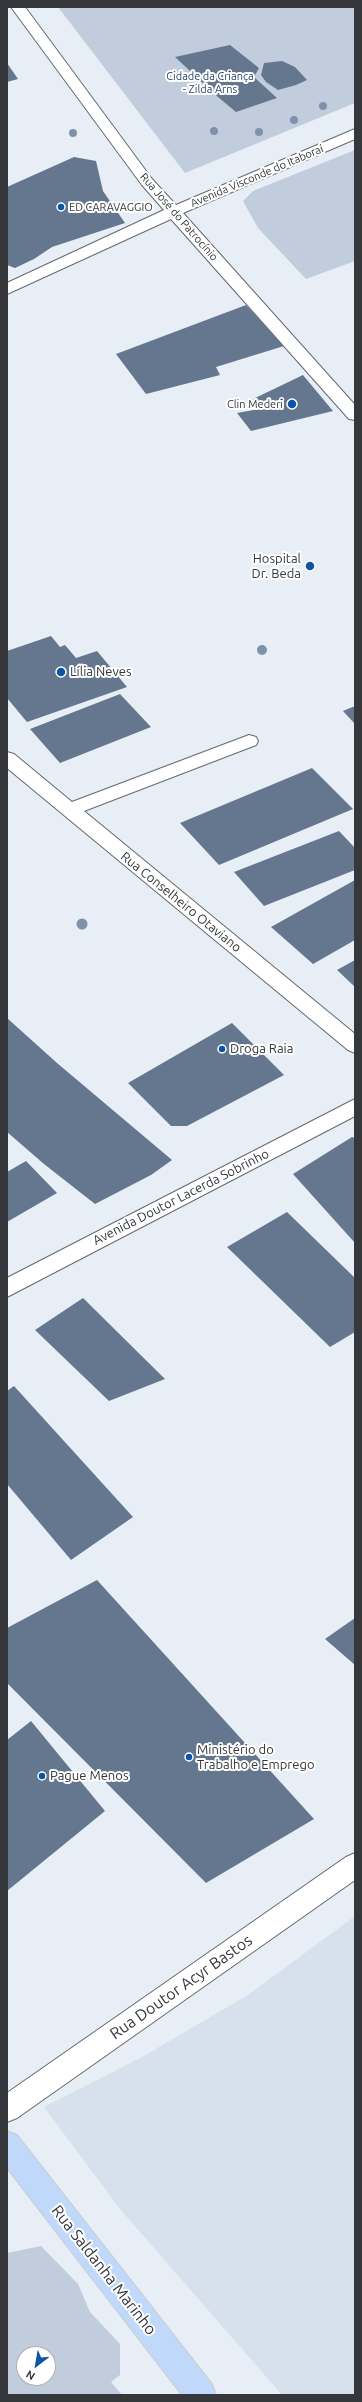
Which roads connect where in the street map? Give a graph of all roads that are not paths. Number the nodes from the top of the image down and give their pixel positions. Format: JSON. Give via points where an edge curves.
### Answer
{"nodes":[{"id":1,"x":18,"y":7,"type":"edge"},
{"id":2,"x":355,"y":134,"type":"edge"},
{"id":3,"x":174,"y":211,"type":"junction"},
{"id":4,"x":7,"y":289,"type":"edge"},
{"id":5,"x":355,"y":415,"type":"edge"},
{"id":6,"x":249,"y":741,"type":"dead end"},
{"id":7,"x":7,"y":758,"type":"edge"},
{"id":8,"x":69,"y":810,"type":"junction"},
{"id":9,"x":355,"y":1045,"type":"edge"},
{"id":10,"x":355,"y":1107,"type":"edge"},
{"id":11,"x":7,"y":1288,"type":"edge"},
{"id":12,"x":355,"y":1865,"type":"edge"},
{"id":13,"x":7,"y":2109,"type":"edge"},
{"id":14,"x":7,"y":2145,"type":"edge"},
{"id":15,"x":201,"y":2395,"type":"edge"}],
"edges":[{"from":1,"to":3,"type":"street","name":"Rua José do Patrocínio","via":[[147,182]]},
{"from":2,"to":3,"type":"street","name":"Avenida Visconde do Itaboraí"},
{"from":3,"to":4,"type":"street","name":"Avenida Visconde do Itaboraí"},
{"from":3,"to":5,"type":"street","name":"Rua José do Patrocínio"},
{"from":6,"to":8,"type":"street"},
{"from":7,"to":8,"type":"street","name":"Rua Conselheiro Otaviano"},
{"from":8,"to":9,"type":"street","name":"Rua Conselheiro Otaviano"},
{"from":10,"to":11,"type":"street","name":"Avenida Doutor Lacerda Sobrinho"},
{"from":12,"to":13,"type":"street","name":"Rua Doutor Acyr Bastos"},
{"from":14,"to":15,"type":"main road","name":"Rua Saldanha Marinho"}]}
